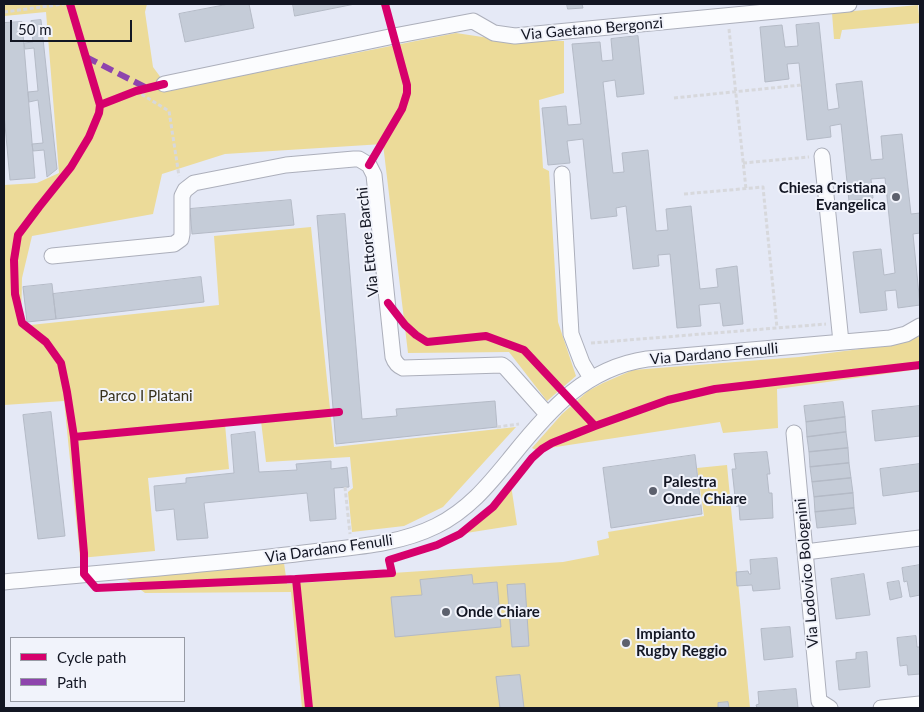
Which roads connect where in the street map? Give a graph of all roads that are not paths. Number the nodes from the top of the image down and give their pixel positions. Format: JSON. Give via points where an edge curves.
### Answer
{"nodes":[{"id":1,"x":849,"y":4,"type":"edge"},
{"id":2,"x":164,"y":84,"type":"road end"},
{"id":3,"x":822,"y":156,"type":"road end"},
{"id":4,"x":562,"y":174,"type":"dead end"},
{"id":5,"x":52,"y":256,"type":"dead end"},
{"id":6,"x":920,"y":326,"type":"edge"},
{"id":7,"x":841,"y":342,"type":"junction"},
{"id":8,"x":591,"y":378,"type":"junction"},
{"id":9,"x":547,"y":414,"type":"junction"},
{"id":10,"x":794,"y":433,"type":"dead end"},
{"id":11,"x":920,"y":538,"type":"edge"},
{"id":12,"x":804,"y":552,"type":"junction"},
{"id":13,"x":4,"y":582,"type":"edge"},
{"id":14,"x":920,"y":704,"type":"edge"},
{"id":15,"x":830,"y":708,"type":"edge"},
{"id":16,"x":881,"y":708,"type":"edge"}],
"edges":[{"from":1,"to":2,"type":"street","name":"Via Gaetano Bergonzi","via":[[515,36],[494,33],[473,21]]},
{"from":3,"to":7,"type":"street"},
{"from":4,"to":8,"type":"street","via":[[571,334]]},
{"from":5,"to":9,"type":"street","name":"Via Ettore Barchi","via":[[174,244],[182,234],[182,196],[194,183],[286,165],[354,159],[365,162],[374,176],[393,357],[398,366],[502,365]]},
{"from":6,"to":7,"type":"street","name":"Via Dardano Fenulli","via":[[890,338]]},
{"from":7,"to":8,"type":"street","name":"Via Dardano Fenulli","via":[[633,361]]},
{"from":8,"to":9,"type":"street","name":"Via Dardano Fenulli"},
{"from":9,"to":13,"type":"street","name":"Via Dardano Fenulli","via":[[483,492],[467,506],[435,527],[404,538],[241,560]]},
{"from":10,"to":12,"type":"street","name":"Via Lodovico Bolognini"},
{"from":11,"to":12,"type":"street"},
{"from":12,"to":15,"type":"street","name":"Via Lodovico Bolognini","via":[[819,701]]},
{"from":14,"to":16,"type":"street"}]}
